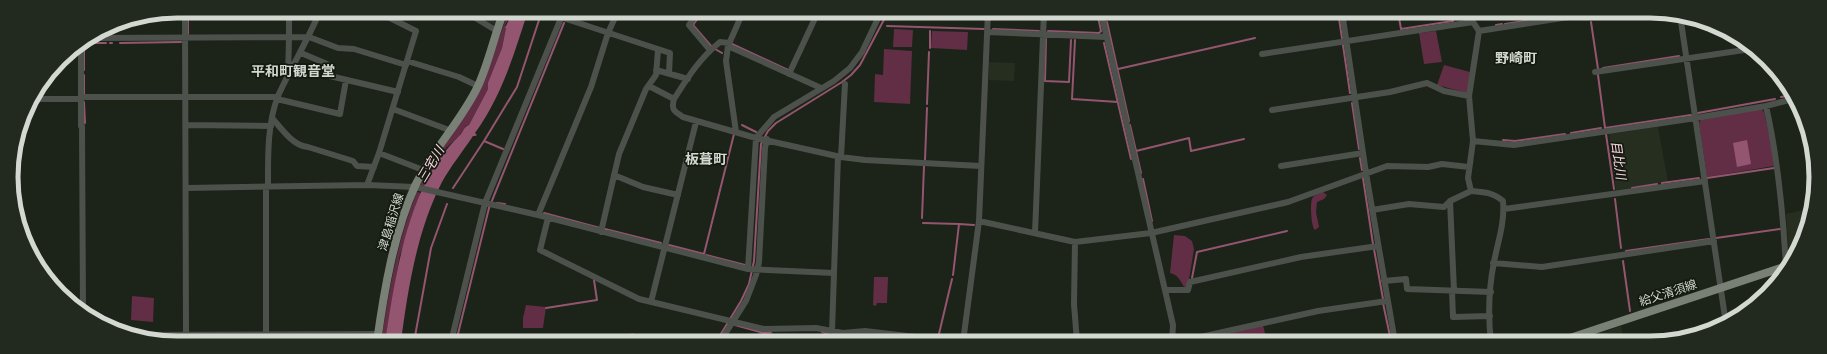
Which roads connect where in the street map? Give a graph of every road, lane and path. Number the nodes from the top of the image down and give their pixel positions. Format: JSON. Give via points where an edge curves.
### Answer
{"nodes":[{"id":1,"x":185,"y":18,"type":"edge"},
{"id":2,"x":289,"y":18,"type":"edge"},
{"id":3,"x":317,"y":18,"type":"edge"},
{"id":4,"x":390,"y":18,"type":"edge"},
{"id":5,"x":476,"y":18,"type":"edge"},
{"id":6,"x":499,"y":18,"type":"edge"},
{"id":7,"x":561,"y":18,"type":"joint"},
{"id":8,"x":615,"y":18,"type":"edge"},
{"id":9,"x":694,"y":18,"type":"edge"},
{"id":10,"x":740,"y":18,"type":"edge"},
{"id":11,"x":815,"y":18,"type":"edge"},
{"id":12,"x":878,"y":18,"type":"edge"},
{"id":13,"x":988,"y":18,"type":"edge"},
{"id":14,"x":1044,"y":18,"type":"edge"},
{"id":15,"x":1102,"y":18,"type":"edge"},
{"id":16,"x":1343,"y":18,"type":"edge"},
{"id":17,"x":1467,"y":18,"type":"edge"},
{"id":18,"x":1566,"y":18,"type":"edge"},
{"id":19,"x":1681,"y":21,"type":"edge"},
{"id":20,"x":1473,"y":22,"type":"junction"},
{"id":21,"x":1479,"y":30,"type":"junction"},
{"id":22,"x":497,"y":31,"type":"junction"},
{"id":23,"x":988,"y":32,"type":"junction"},
{"id":24,"x":608,"y":33,"type":"junction"},
{"id":25,"x":1043,"y":34,"type":"junction"},
{"id":26,"x":309,"y":37,"type":"junction"},
{"id":27,"x":1106,"y":37,"type":"junction"},
{"id":28,"x":99,"y":38,"type":"edge"},
{"id":29,"x":185,"y":38,"type":"junction"},
{"id":30,"x":289,"y":38,"type":"junction"},
{"id":31,"x":1346,"y":41,"type":"junction"},
{"id":32,"x":729,"y":44,"type":"junction"},
{"id":33,"x":81,"y":50,"type":"edge"},
{"id":34,"x":658,"y":50,"type":"junction"},
{"id":35,"x":710,"y":50,"type":"junction"},
{"id":36,"x":1745,"y":50,"type":"edge"},
{"id":37,"x":301,"y":53,"type":"junction"},
{"id":38,"x":1262,"y":54,"type":"dead end"},
{"id":39,"x":1687,"y":59,"type":"junction"},
{"id":40,"x":406,"y":63,"type":"junction"},
{"id":41,"x":656,"y":70,"type":"junction"},
{"id":42,"x":1595,"y":72,"type":"dead end"},
{"id":43,"x":669,"y":73,"type":"junction"},
{"id":44,"x":789,"y":74,"type":"junction"},
{"id":45,"x":288,"y":78,"type":"junction"},
{"id":46,"x":688,"y":79,"type":"junction"},
{"id":47,"x":346,"y":80,"type":"junction"},
{"id":48,"x":845,"y":84,"type":"dead end"},
{"id":49,"x":478,"y":86,"type":"junction"},
{"id":50,"x":649,"y":86,"type":"junction"},
{"id":51,"x":821,"y":88,"type":"junction"},
{"id":52,"x":398,"y":92,"type":"junction"},
{"id":53,"x":1469,"y":96,"type":"junction"},
{"id":54,"x":186,"y":97,"type":"junction"},
{"id":55,"x":80,"y":98,"type":"junction"},
{"id":56,"x":278,"y":98,"type":"junction"},
{"id":57,"x":1355,"y":98,"type":"junction"},
{"id":58,"x":38,"y":99,"type":"edge"},
{"id":59,"x":674,"y":99,"type":"junction"},
{"id":60,"x":1789,"y":100,"type":"edge"},
{"id":61,"x":1766,"y":106,"type":"junction"},
{"id":62,"x":393,"y":109,"type":"junction"},
{"id":63,"x":1272,"y":110,"type":"dead end"},
{"id":64,"x":272,"y":118,"type":"junction"},
{"id":65,"x":1696,"y":118,"type":"junction"},
{"id":66,"x":696,"y":122,"type":"junction"},
{"id":67,"x":186,"y":125,"type":"junction"},
{"id":68,"x":271,"y":126,"type":"junction"},
{"id":69,"x":449,"y":130,"type":"junction"},
{"id":70,"x":736,"y":132,"type":"junction"},
{"id":71,"x":762,"y":139,"type":"junction"},
{"id":72,"x":1473,"y":141,"type":"junction"},
{"id":73,"x":1363,"y":153,"type":"junction"},
{"id":74,"x":379,"y":154,"type":"junction"},
{"id":75,"x":839,"y":156,"type":"junction"},
{"id":76,"x":981,"y":166,"type":"junction"},
{"id":77,"x":1280,"y":166,"type":"dead end"},
{"id":78,"x":374,"y":167,"type":"junction"},
{"id":79,"x":1469,"y":167,"type":"junction"},
{"id":80,"x":423,"y":170,"type":"junction"},
{"id":81,"x":1366,"y":173,"type":"junction"},
{"id":82,"x":614,"y":175,"type":"junction"},
{"id":83,"x":1705,"y":181,"type":"junction"},
{"id":84,"x":366,"y":185,"type":"junction"},
{"id":85,"x":267,"y":187,"type":"junction"},
{"id":86,"x":186,"y":188,"type":"junction"},
{"id":87,"x":416,"y":188,"type":"junction"},
{"id":88,"x":1471,"y":191,"type":"junction"},
{"id":89,"x":678,"y":195,"type":"junction"},
{"id":90,"x":1450,"y":201,"type":"junction"},
{"id":91,"x":488,"y":204,"type":"junction"},
{"id":92,"x":1504,"y":209,"type":"junction"},
{"id":93,"x":1372,"y":210,"type":"junction"},
{"id":94,"x":538,"y":215,"type":"junction"},
{"id":95,"x":548,"y":218,"type":"junction"},
{"id":96,"x":979,"y":222,"type":"junction"},
{"id":97,"x":601,"y":232,"type":"junction"},
{"id":98,"x":1035,"y":233,"type":"junction"},
{"id":99,"x":1152,"y":233,"type":"junction"},
{"id":100,"x":1714,"y":241,"type":"junction"},
{"id":101,"x":1075,"y":242,"type":"junction"},
{"id":102,"x":1378,"y":246,"type":"junction"},
{"id":103,"x":664,"y":248,"type":"junction"},
{"id":104,"x":1786,"y":259,"type":"edge"},
{"id":105,"x":1493,"y":263,"type":"junction"},
{"id":106,"x":752,"y":270,"type":"junction"},
{"id":107,"x":1779,"y":270,"type":"edge"},
{"id":108,"x":834,"y":273,"type":"junction"},
{"id":109,"x":1384,"y":281,"type":"junction"},
{"id":110,"x":1721,"y":288,"type":"junction"},
{"id":111,"x":1165,"y":290,"type":"junction"},
{"id":112,"x":1453,"y":291,"type":"junction"},
{"id":113,"x":1491,"y":292,"type":"junction"},
{"id":114,"x":1387,"y":300,"type":"junction"},
{"id":115,"x":651,"y":302,"type":"junction"},
{"id":116,"x":83,"y":305,"type":"edge"},
{"id":117,"x":1490,"y":316,"type":"junction"},
{"id":118,"x":1725,"y":317,"type":"edge"},
{"id":119,"x":730,"y":321,"type":"junction"},
{"id":120,"x":832,"y":332,"type":"junction"},
{"id":121,"x":186,"y":334,"type":"junction"},
{"id":122,"x":243,"y":334,"type":"joint"},
{"id":123,"x":267,"y":334,"type":"junction"},
{"id":124,"x":154,"y":335,"type":"edge"},
{"id":125,"x":322,"y":336,"type":"edge"},
{"id":126,"x":378,"y":336,"type":"edge"},
{"id":127,"x":453,"y":336,"type":"edge"},
{"id":128,"x":723,"y":336,"type":"edge"},
{"id":129,"x":832,"y":336,"type":"edge"},
{"id":130,"x":907,"y":336,"type":"edge"},
{"id":131,"x":964,"y":336,"type":"edge"},
{"id":132,"x":1075,"y":336,"type":"edge"},
{"id":133,"x":1172,"y":336,"type":"edge"},
{"id":134,"x":1205,"y":336,"type":"edge"},
{"id":135,"x":1394,"y":336,"type":"edge"},
{"id":136,"x":1491,"y":336,"type":"edge"},
{"id":137,"x":1577,"y":336,"type":"edge"}],
"edges":[{"from":1,"to":29,"type":"street"},
{"from":2,"to":30,"type":"street"},
{"from":3,"to":26,"type":"street"},
{"from":4,"to":40,"type":"street","via":[[416,31]]},
{"from":5,"to":22,"type":"street"},
{"from":6,"to":22,"type":"main road","name":"津島稲沢線"},
{"from":7,"to":24,"type":"street"},
{"from":7,"to":91,"type":"street"},
{"from":8,"to":24,"type":"street"},
{"from":9,"to":35,"type":"street","via":[[689,25]]},
{"from":10,"to":32,"type":"street"},
{"from":11,"to":44,"type":"street"},
{"from":12,"to":51,"type":"street","via":[[862,52],[850,68]]},
{"from":13,"to":23,"type":"street"},
{"from":14,"to":25,"type":"street"},
{"from":15,"to":27,"type":"street"},
{"from":16,"to":31,"type":"street"},
{"from":17,"to":20,"type":"street"},
{"from":18,"to":21,"type":"street"},
{"from":19,"to":39,"type":"street"},
{"from":20,"to":21,"type":"street"},
{"from":20,"to":31,"type":"street"},
{"from":21,"to":53,"type":"street"},
{"from":22,"to":49,"type":"main road","name":"津島稲沢線"},
{"from":23,"to":25,"type":"street"},
{"from":23,"to":76,"type":"street"},
{"from":24,"to":34,"type":"street"},
{"from":24,"to":94,"type":"street","via":[[591,87]]},
{"from":25,"to":27,"type":"street"},
{"from":25,"to":98,"type":"street"},
{"from":26,"to":30,"type":"street"},
{"from":26,"to":37,"type":"street"},
{"from":26,"to":40,"type":"street","via":[[338,48],[354,49]]},
{"from":27,"to":99,"type":"street"},
{"from":28,"to":29,"type":"street"},
{"from":29,"to":30,"type":"street"},
{"from":29,"to":54,"type":"street"},
{"from":30,"to":45,"type":"street"},
{"from":31,"to":38,"type":"street"},
{"from":31,"to":57,"type":"street"},
{"from":32,"to":35,"type":"street","via":[[720,42]]},
{"from":32,"to":44,"type":"street"},
{"from":32,"to":70,"type":"street","via":[[726,61]]},
{"from":33,"to":55,"type":"street"},
{"from":34,"to":41,"type":"street"},
{"from":34,"to":43,"type":"street","via":[[670,53]]},
{"from":35,"to":46,"type":"street","via":[[697,63]]},
{"from":36,"to":39,"type":"street"},
{"from":37,"to":45,"type":"street"},
{"from":37,"to":47,"type":"street","via":[[328,64],[330,76]]},
{"from":39,"to":42,"type":"street"},
{"from":39,"to":65,"type":"street"},
{"from":40,"to":49,"type":"street","via":[[459,77]]},
{"from":40,"to":52,"type":"street"},
{"from":41,"to":43,"type":"street"},
{"from":41,"to":50,"type":"street","via":[[656,75]]},
{"from":43,"to":46,"type":"street"},
{"from":44,"to":51,"type":"street"},
{"from":45,"to":56,"type":"street"},
{"from":46,"to":59,"type":"street"},
{"from":47,"to":52,"type":"street"},
{"from":47,"to":56,"type":"street","via":[[340,114]]},
{"from":48,"to":75,"type":"street"},
{"from":49,"to":69,"type":"main road","name":"津島稲沢線","via":[[462,115]]},
{"from":50,"to":59,"type":"street"},
{"from":50,"to":82,"type":"street","via":[[619,154]]},
{"from":51,"to":71,"type":"street","via":[[774,118]]},
{"from":52,"to":62,"type":"street"},
{"from":53,"to":57,"type":"street","via":[[1427,83]]},
{"from":53,"to":72,"type":"street"},
{"from":54,"to":55,"type":"street"},
{"from":54,"to":56,"type":"street"},
{"from":54,"to":67,"type":"street"},
{"from":55,"to":58,"type":"street"},
{"from":55,"to":116,"type":"street"},
{"from":56,"to":64,"type":"street"},
{"from":57,"to":63,"type":"street"},
{"from":57,"to":73,"type":"street"},
{"from":59,"to":66,"type":"street","via":[[673,111]]},
{"from":60,"to":61,"type":"street"},
{"from":61,"to":65,"type":"street"},
{"from":61,"to":104,"type":"street","via":[[1774,143]]},
{"from":62,"to":69,"type":"street"},
{"from":62,"to":74,"type":"street"},
{"from":64,"to":68,"type":"street"},
{"from":64,"to":78,"type":"street","via":[[301,146],[353,161],[357,166]]},
{"from":65,"to":72,"type":"street","via":[[1514,145]]},
{"from":65,"to":83,"type":"street"},
{"from":66,"to":70,"type":"street"},
{"from":66,"to":89,"type":"street"},
{"from":67,"to":68,"type":"street"},
{"from":67,"to":86,"type":"street"},
{"from":68,"to":85,"type":"street"},
{"from":69,"to":80,"type":"main road","name":"津島稲沢線"},
{"from":70,"to":71,"type":"street"},
{"from":71,"to":75,"type":"street"},
{"from":71,"to":106,"type":"street"},
{"from":71,"to":106,"type":"street","via":[[765,148],[759,262]]},
{"from":72,"to":79,"type":"street"},
{"from":73,"to":77,"type":"street"},
{"from":73,"to":81,"type":"street"},
{"from":74,"to":78,"type":"street"},
{"from":74,"to":80,"type":"street"},
{"from":75,"to":76,"type":"street","via":[[865,160]]},
{"from":75,"to":108,"type":"street"},
{"from":76,"to":96,"type":"street"},
{"from":78,"to":84,"type":"street"},
{"from":79,"to":81,"type":"street","via":[[1442,164],[1428,167],[1387,166]]},
{"from":79,"to":88,"type":"street"},
{"from":80,"to":87,"type":"main road","name":"津島稲沢線"},
{"from":81,"to":93,"type":"street"},
{"from":81,"to":99,"type":"street","via":[[1288,202]]},
{"from":82,"to":89,"type":"street","via":[[643,187]]},
{"from":82,"to":97,"type":"street"},
{"from":83,"to":92,"type":"street"},
{"from":83,"to":100,"type":"street"},
{"from":84,"to":85,"type":"street"},
{"from":84,"to":87,"type":"street"},
{"from":85,"to":86,"type":"street"},
{"from":85,"to":123,"type":"street"},
{"from":86,"to":121,"type":"street"},
{"from":87,"to":91,"type":"street"},
{"from":87,"to":126,"type":"main road","name":"津島稲沢線","via":[[400,230],[388,278]]},
{"from":88,"to":90,"type":"street"},
{"from":88,"to":92,"type":"street","via":[[1488,192],[1497,196],[1503,201]]},
{"from":89,"to":103,"type":"street"},
{"from":90,"to":93,"type":"street","via":[[1444,207],[1409,204]]},
{"from":90,"to":112,"type":"street"},
{"from":91,"to":94,"type":"street"},
{"from":91,"to":127,"type":"street"},
{"from":92,"to":105,"type":"street","via":[[1503,225]]},
{"from":93,"to":102,"type":"street"},
{"from":94,"to":95,"type":"street"},
{"from":95,"to":97,"type":"street"},
{"from":95,"to":115,"type":"street","via":[[540,250],[639,299]]},
{"from":96,"to":98,"type":"street"},
{"from":96,"to":131,"type":"street"},
{"from":97,"to":103,"type":"street"},
{"from":98,"to":101,"type":"street"},
{"from":99,"to":101,"type":"street"},
{"from":99,"to":111,"type":"street"},
{"from":100,"to":105,"type":"street","via":[[1542,267]]},
{"from":100,"to":110,"type":"street"},
{"from":101,"to":132,"type":"street"},
{"from":102,"to":109,"type":"street"},
{"from":102,"to":111,"type":"street","via":[[1301,257],[1190,282],[1188,290]]},
{"from":103,"to":106,"type":"street"},
{"from":103,"to":115,"type":"street"},
{"from":105,"to":113,"type":"street"},
{"from":106,"to":108,"type":"street"},
{"from":106,"to":119,"type":"street","via":[[746,301]]},
{"from":107,"to":110,"type":"main road","name":"給父清須線"},
{"from":108,"to":120,"type":"street"},
{"from":109,"to":112,"type":"street","via":[[1406,278],[1407,289]]},
{"from":109,"to":114,"type":"street"},
{"from":110,"to":118,"type":"street"},
{"from":110,"to":137,"type":"main road","name":"給父清須線"},
{"from":111,"to":133,"type":"street"},
{"from":112,"to":113,"type":"street"},
{"from":112,"to":117,"type":"street","via":[[1453,317]]},
{"from":113,"to":117,"type":"street"},
{"from":114,"to":134,"type":"street","via":[[1318,311]]},
{"from":114,"to":135,"type":"street"},
{"from":115,"to":119,"type":"street"},
{"from":117,"to":136,"type":"street"},
{"from":119,"to":120,"type":"street","via":[[764,329],[808,327]]},
{"from":119,"to":128,"type":"street"},
{"from":120,"to":129,"type":"street"},
{"from":120,"to":130,"type":"street","via":[[865,331]]},
{"from":121,"to":122,"type":"street"},
{"from":121,"to":124,"type":"street"},
{"from":122,"to":123,"type":"street"},
{"from":123,"to":125,"type":"street"}]}
